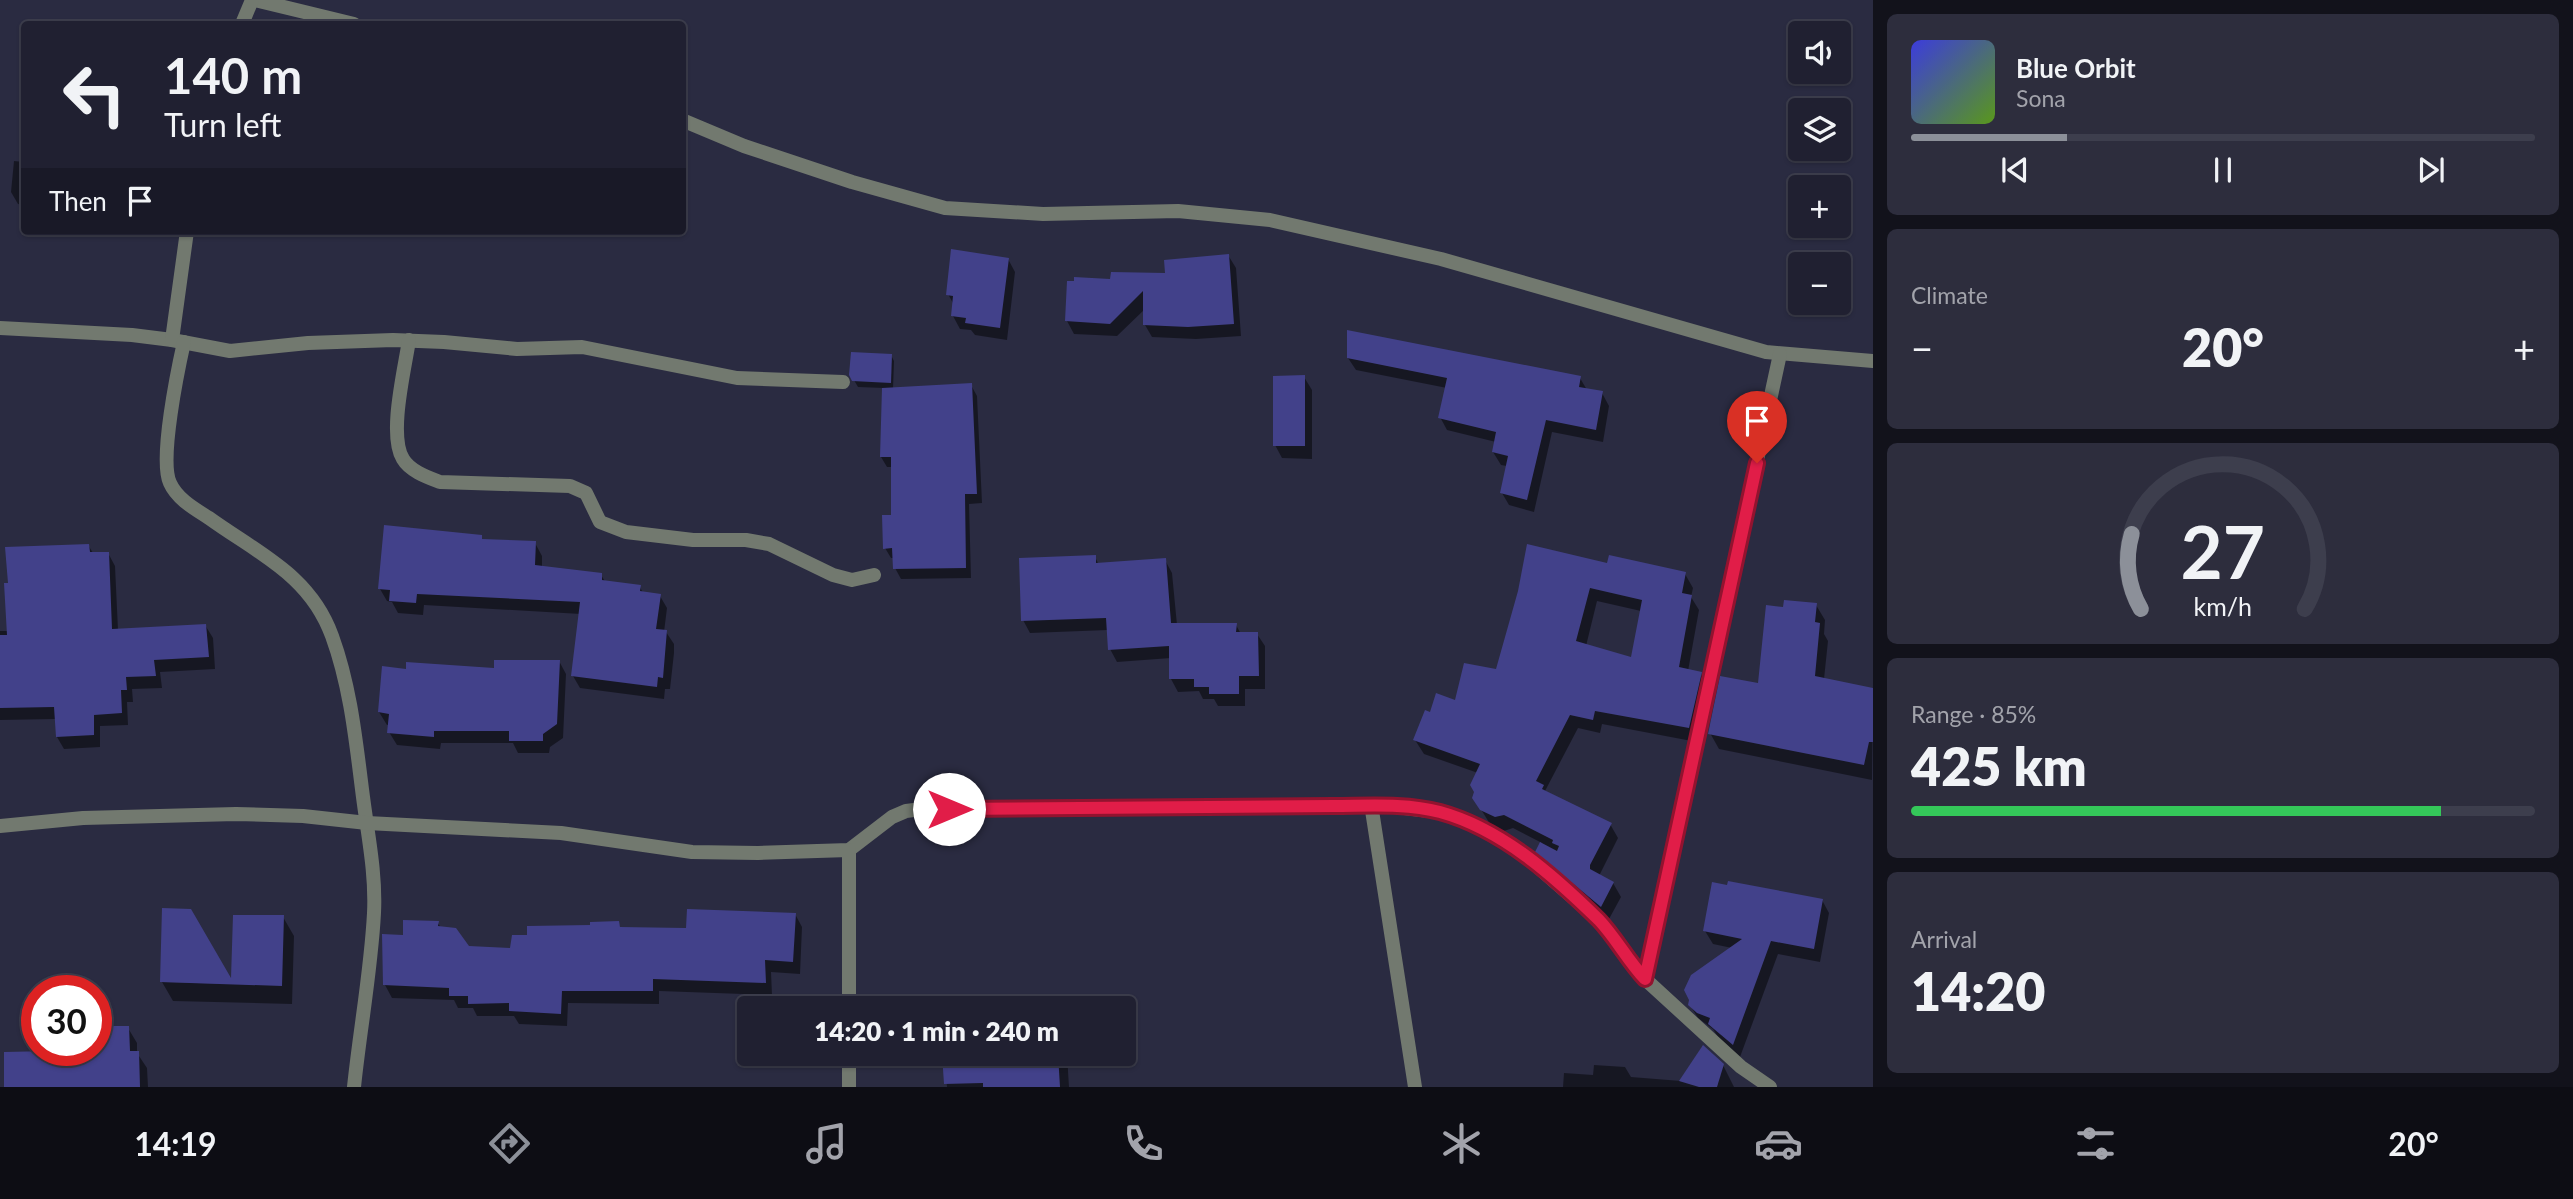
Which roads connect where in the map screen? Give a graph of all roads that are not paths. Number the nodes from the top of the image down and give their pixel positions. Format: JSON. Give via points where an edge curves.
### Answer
{"nodes":[{"id":1,"x":254,"y":0,"type":"edge"},
{"id":2,"x":244,"y":21,"type":"edge"},
{"id":3,"x":342,"y":21,"type":"edge"},
{"id":4,"x":686,"y":122,"type":"edge"},
{"id":5,"x":187,"y":235,"type":"edge"},
{"id":6,"x":0,"y":328,"type":"edge"},
{"id":7,"x":409,"y":340,"type":"junction"},
{"id":8,"x":178,"y":341,"type":"junction"},
{"id":9,"x":1780,"y":354,"type":"junction"},
{"id":10,"x":1873,"y":361,"type":"edge"},
{"id":11,"x":843,"y":382,"type":"dead end"},
{"id":12,"x":874,"y":575,"type":"dead end"},
{"id":13,"x":1371,"y":804,"type":"junction"},
{"id":14,"x":367,"y":823,"type":"junction"},
{"id":15,"x":0,"y":826,"type":"edge"},
{"id":16,"x":849,"y":850,"type":"junction"},
{"id":17,"x":1645,"y":979,"type":"junction"},
{"id":18,"x":849,"y":996,"type":"edge"},
{"id":19,"x":849,"y":1066,"type":"edge"},
{"id":20,"x":354,"y":1087,"type":"edge"},
{"id":21,"x":849,"y":1087,"type":"edge"},
{"id":22,"x":1415,"y":1087,"type":"edge"},
{"id":23,"x":1770,"y":1087,"type":"edge"}],
"edges":[{"from":1,"to":2,"type":"street"},
{"from":1,"to":3,"type":"street"},
{"from":4,"to":9,"type":"street","via":[[852,182],[945,208],[1043,214],[1178,211],[1270,220],[1441,259]]},
{"from":5,"to":8,"type":"street"},
{"from":6,"to":8,"type":"street"},
{"from":7,"to":8,"type":"street","via":[[230,351]]},
{"from":7,"to":11,"type":"street","via":[[517,349],[582,347],[737,378]]},
{"from":7,"to":12,"type":"street","via":[[397,445],[404,461],[422,475],[440,482],[570,486],[586,492],[600,522],[626,532],[693,540],[746,540],[769,544],[833,575],[852,580]]},
{"from":8,"to":14,"type":"street","via":[[168,438],[169,481],[189,504],[287,571],[317,603],[332,635],[348,691]]},
{"from":9,"to":10,"type":"street"},
{"from":9,"to":17,"type":"street"},
{"from":13,"to":16,"type":"street","via":[[922,809],[892,817]]},
{"from":13,"to":17,"type":"street","via":[[1438,811],[1516,848],[1601,922]]},
{"from":13,"to":22,"type":"street"},
{"from":14,"to":15,"type":"street","via":[[236,814],[83,818]]},
{"from":14,"to":16,"type":"street","via":[[561,833],[692,852]]},
{"from":14,"to":20,"type":"street","via":[[374,910]]},
{"from":16,"to":18,"type":"street"},
{"from":17,"to":23,"type":"street","via":[[1741,1068]]},
{"from":19,"to":21,"type":"street"}]}
